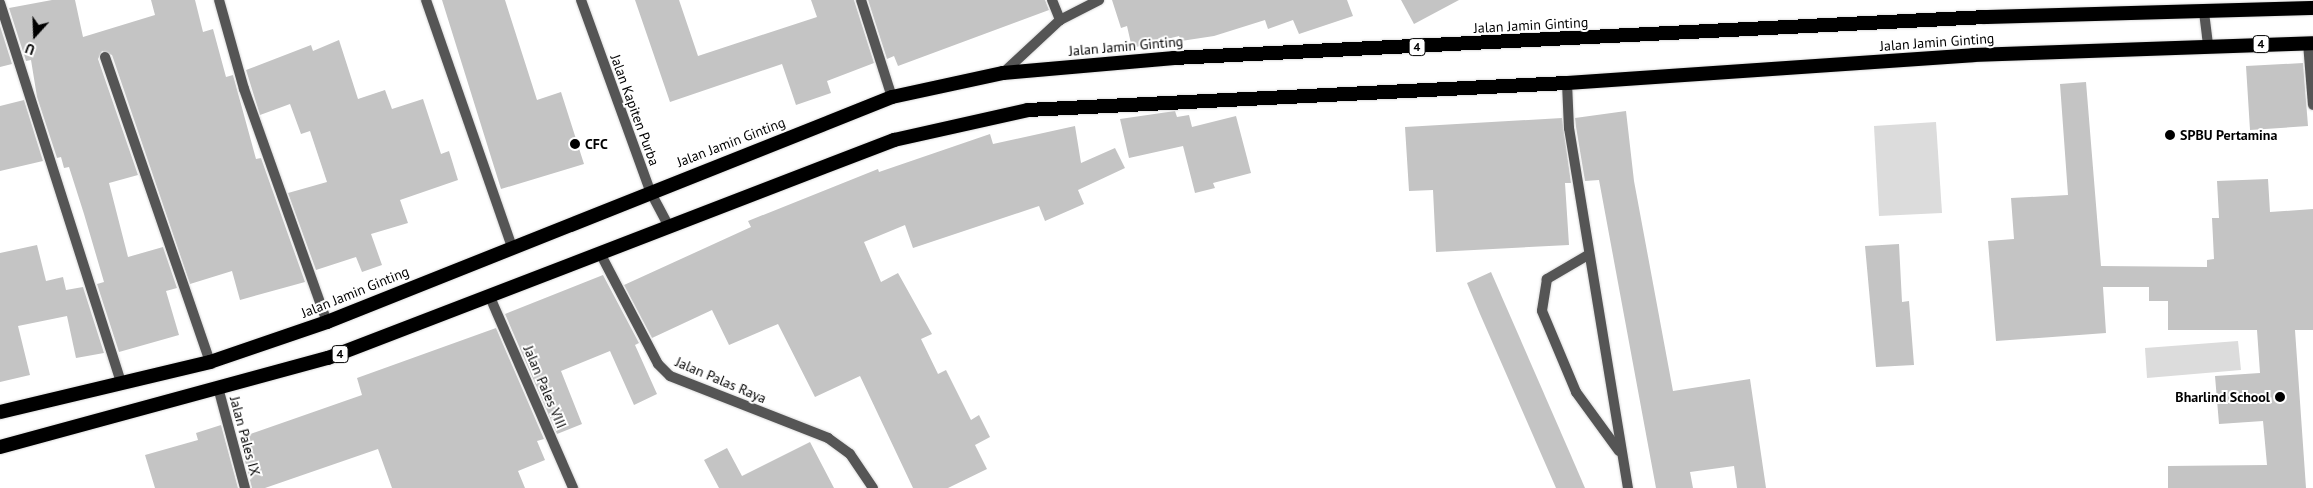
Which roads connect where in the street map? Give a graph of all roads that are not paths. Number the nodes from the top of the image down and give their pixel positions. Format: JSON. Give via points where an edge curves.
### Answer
{"nodes":[{"id":1,"x":219,"y":0,"type":"edge"},
{"id":2,"x":426,"y":0,"type":"edge"},
{"id":3,"x":581,"y":0,"type":"edge"},
{"id":4,"x":860,"y":0,"type":"edge"},
{"id":5,"x":1052,"y":0,"type":"edge"},
{"id":6,"x":1099,"y":0,"type":"edge"},
{"id":7,"x":0,"y":3,"type":"edge"},
{"id":8,"x":2313,"y":8,"type":"edge"},
{"id":9,"x":2204,"y":12,"type":"junction"},
{"id":10,"x":1060,"y":20,"type":"junction"},
{"id":11,"x":2310,"y":43,"type":"edge"},
{"id":12,"x":2208,"y":45,"type":"junction"},
{"id":13,"x":105,"y":57,"type":"dead end"},
{"id":14,"x":1003,"y":73,"type":"junction"},
{"id":15,"x":1566,"y":83,"type":"junction"},
{"id":16,"x":892,"y":97,"type":"junction"},
{"id":17,"x":2313,"y":105,"type":"edge"},
{"id":18,"x":650,"y":191,"type":"junction"},
{"id":19,"x":668,"y":226,"type":"junction"},
{"id":20,"x":512,"y":247,"type":"junction"},
{"id":21,"x":600,"y":253,"type":"junction"},
{"id":22,"x":1588,"y":254,"type":"junction"},
{"id":23,"x":490,"y":297,"type":"junction"},
{"id":24,"x":327,"y":322,"type":"junction"},
{"id":25,"x":210,"y":362,"type":"junction"},
{"id":26,"x":121,"y":382,"type":"junction"},
{"id":27,"x":219,"y":390,"type":"junction"},
{"id":28,"x":0,"y":412,"type":"edge"},
{"id":29,"x":0,"y":447,"type":"edge"},
{"id":30,"x":1620,"y":452,"type":"junction"},
{"id":31,"x":245,"y":488,"type":"edge"},
{"id":32,"x":573,"y":488,"type":"edge"},
{"id":33,"x":873,"y":488,"type":"edge"},
{"id":34,"x":1628,"y":488,"type":"edge"}],
"edges":[{"from":1,"to":24,"type":"street","via":[[244,89]]},
{"from":2,"to":20,"type":"street"},
{"from":3,"to":18,"type":"street","name":"Jalan Kapiten Purba"},
{"from":4,"to":16,"type":"street"},
{"from":5,"to":10,"type":"street"},
{"from":6,"to":10,"type":"street"},
{"from":7,"to":26,"type":"street"},
{"from":8,"to":9,"type":"highway","name":"Jalan Jamin Ginting","number":"4"},
{"from":9,"to":12,"type":"street"},
{"from":9,"to":14,"type":"highway","name":"Jalan Jamin Ginting","number":"4","via":[[2032,15],[1174,58]]},
{"from":10,"to":14,"type":"street"},
{"from":11,"to":12,"type":"highway","name":"Jalan Jamin Ginting","number":"4"},
{"from":11,"to":17,"type":"street"},
{"from":12,"to":15,"type":"highway","name":"Jalan Jamin Ginting","number":"4","via":[[1973,56]]},
{"from":13,"to":25,"type":"street"},
{"from":14,"to":16,"type":"highway","name":"Jalan Jamin Ginting","number":"4"},
{"from":15,"to":19,"type":"highway","name":"Jalan Jamin Ginting","number":"4","via":[[1028,110],[894,140]]},
{"from":15,"to":22,"type":"street","via":[[1569,128]]},
{"from":16,"to":18,"type":"highway","name":"Jalan Jamin Ginting","number":"4"},
{"from":18,"to":19,"type":"street","name":"Jalan Kapiten Purba"},
{"from":18,"to":20,"type":"highway","name":"Jalan Jamin Ginting","number":"4"},
{"from":19,"to":21,"type":"highway","name":"Jalan Jamin Ginting","number":"4"},
{"from":20,"to":24,"type":"highway","name":"Jalan Jamin Ginting","number":"4"},
{"from":21,"to":23,"type":"highway","name":"Jalan Jamin Ginting","number":"4"},
{"from":21,"to":33,"type":"street","name":"Jalan Palas Raya","via":[[658,364],[670,376],[828,438],[850,454]]},
{"from":22,"to":30,"type":"street"},
{"from":22,"to":30,"type":"street","via":[[1547,279],[1542,310],[1576,392]]},
{"from":23,"to":27,"type":"highway","name":"Jalan Jamin Ginting","number":"4","via":[[328,358]]},
{"from":23,"to":32,"type":"street","name":"Jalan Pales VIII"},
{"from":24,"to":25,"type":"highway","name":"Jalan Jamin Ginting","number":"4"},
{"from":25,"to":26,"type":"highway","name":"Jalan Jamin Ginting","number":"4"},
{"from":26,"to":28,"type":"highway","name":"Jalan Jamin Ginting","number":"4"},
{"from":27,"to":29,"type":"highway","name":"Jalan Jamin Ginting","number":"4"},
{"from":27,"to":31,"type":"street","name":"Jalan Pales IX"},
{"from":30,"to":34,"type":"street"}]}
